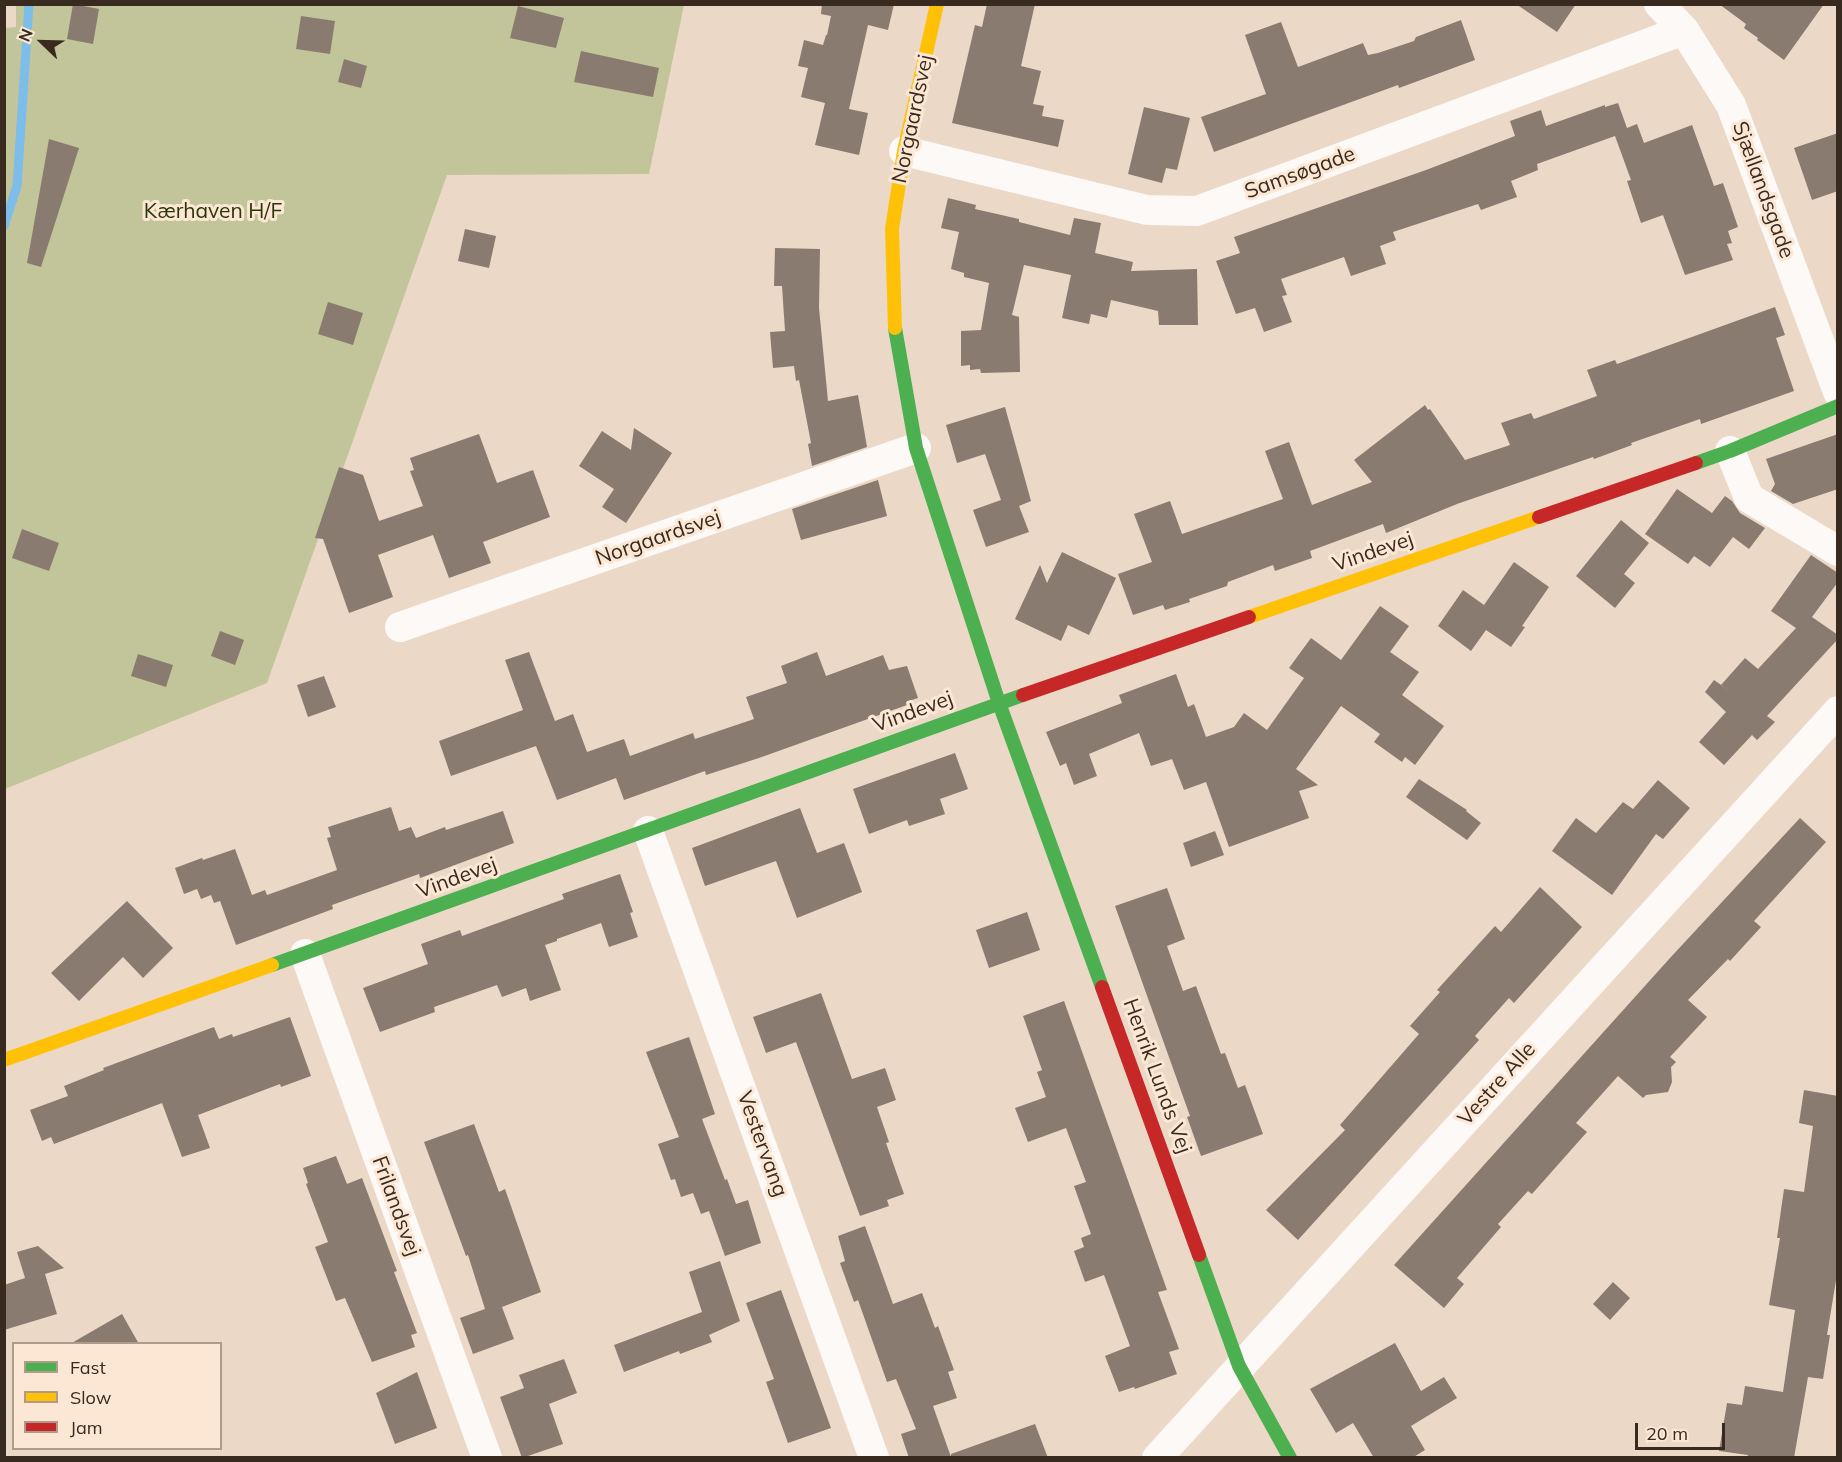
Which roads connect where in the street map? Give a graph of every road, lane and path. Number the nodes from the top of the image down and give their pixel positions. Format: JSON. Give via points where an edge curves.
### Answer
{"nodes":[{"id":1,"x":937,"y":4,"type":"edge"},
{"id":2,"x":1659,"y":4,"type":"edge"},
{"id":3,"x":1684,"y":30,"type":"junction"},
{"id":4,"x":904,"y":151,"type":"junction"},
{"id":5,"x":1838,"y":392,"type":"edge"},
{"id":6,"x":1838,"y":406,"type":"edge"},
{"id":7,"x":916,"y":448,"type":"junction"},
{"id":8,"x":1730,"y":451,"type":"junction"},
{"id":9,"x":1838,"y":551,"type":"edge"},
{"id":10,"x":400,"y":627,"type":"dead end"},
{"id":11,"x":999,"y":703,"type":"junction"},
{"id":12,"x":1838,"y":711,"type":"edge"},
{"id":13,"x":648,"y":831,"type":"junction"},
{"id":14,"x":305,"y":954,"type":"junction"},
{"id":15,"x":4,"y":1059,"type":"edge"},
{"id":16,"x":1239,"y":1366,"type":"junction"},
{"id":17,"x":487,"y":1458,"type":"edge"},
{"id":18,"x":874,"y":1458,"type":"edge"},
{"id":19,"x":1157,"y":1458,"type":"edge"},
{"id":20,"x":1290,"y":1458,"type":"edge"}],
"edges":[{"from":1,"to":4,"type":"street","name":"Norgaardsvej"},
{"from":2,"to":3,"type":"street","name":"Sjællandsgade"},
{"from":3,"to":4,"type":"street","name":"Samsøgade","via":[[1197,211],[1147,210]]},
{"from":3,"to":5,"type":"street","name":"Sjællandsgade","via":[[1731,105]]},
{"from":4,"to":7,"type":"street","name":"Norgaardsvej","via":[[892,229],[895,338]]},
{"from":6,"to":8,"type":"street","name":"Vindevej"},
{"from":7,"to":10,"type":"street","name":"Norgaardsvej"},
{"from":7,"to":11,"type":"street","name":"Norgaardsvej"},
{"from":8,"to":9,"type":"street","via":[[1749,498]]},
{"from":8,"to":11,"type":"street","name":"Vindevej"},
{"from":11,"to":13,"type":"street","name":"Vindevej"},
{"from":11,"to":16,"type":"street","name":"Henrik Lunds Vej"},
{"from":12,"to":16,"type":"street","name":"Vestre Alle"},
{"from":13,"to":14,"type":"street","name":"Vindevej"},
{"from":13,"to":18,"type":"street","name":"Vestervang"},
{"from":14,"to":15,"type":"street","name":"Vindevej"},
{"from":14,"to":17,"type":"street","name":"Frilandsvej"},
{"from":16,"to":19,"type":"street","name":"Vestre Alle"},
{"from":16,"to":20,"type":"street","name":"Henrik Lunds Vej"}]}
